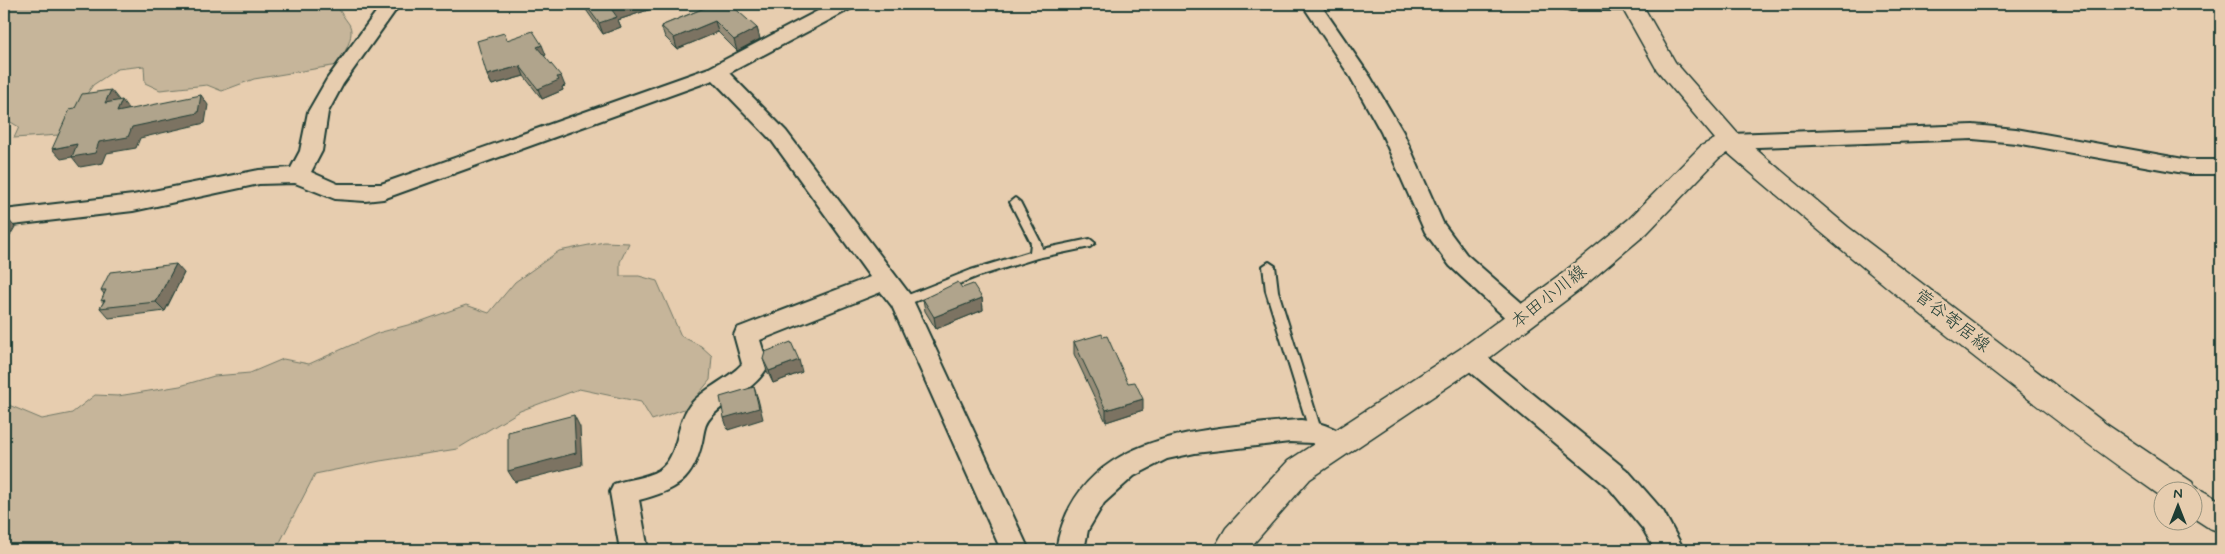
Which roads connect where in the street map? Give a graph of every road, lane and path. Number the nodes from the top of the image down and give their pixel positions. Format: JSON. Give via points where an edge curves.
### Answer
{"nodes":[{"id":1,"x":391,"y":4,"type":"edge"},
{"id":2,"x":845,"y":4,"type":"edge"},
{"id":3,"x":1311,"y":4,"type":"edge"},
{"id":4,"x":1571,"y":4,"type":"edge"},
{"id":5,"x":1631,"y":4,"type":"edge"},
{"id":6,"x":716,"y":72,"type":"junction"},
{"id":7,"x":1730,"y":141,"type":"junction"},
{"id":8,"x":2221,"y":167,"type":"edge"},
{"id":9,"x":298,"y":175,"type":"junction"},
{"id":10,"x":1015,"y":202,"type":"dead end"},
{"id":11,"x":4,"y":218,"type":"edge"},
{"id":12,"x":1090,"y":243,"type":"dead end"},
{"id":13,"x":1036,"y":254,"type":"junction"},
{"id":14,"x":1269,"y":266,"type":"dead end"},
{"id":15,"x":884,"y":281,"type":"junction"},
{"id":16,"x":902,"y":302,"type":"junction"},
{"id":17,"x":1522,"y":318,"type":"junction"},
{"id":18,"x":1470,"y":357,"type":"junction"},
{"id":19,"x":1327,"y":439,"type":"junction"},
{"id":20,"x":2167,"y":482,"type":"edge"},
{"id":21,"x":2202,"y":506,"type":"edge"},
{"id":22,"x":2221,"y":518,"type":"edge"},
{"id":23,"x":634,"y":550,"type":"edge"},
{"id":24,"x":1015,"y":550,"type":"edge"},
{"id":25,"x":1070,"y":550,"type":"edge"},
{"id":26,"x":1230,"y":550,"type":"edge"},
{"id":27,"x":1670,"y":550,"type":"edge"}],
"edges":[{"from":1,"to":9,"type":"street","via":[[334,83],[318,112],[311,151]]},
{"from":2,"to":6,"type":"street"},
{"from":3,"to":17,"type":"street","via":[[1361,78],[1392,132],[1433,226],[1458,260]]},
{"from":4,"to":5,"type":"street"},
{"from":5,"to":7,"type":"main road","via":[[1665,64]]},
{"from":6,"to":9,"type":"street","via":[[383,191],[335,191]]},
{"from":6,"to":15,"type":"street","via":[[779,136]]},
{"from":7,"to":8,"type":"street","via":[[1973,132],[2016,136],[2189,167]]},
{"from":7,"to":17,"type":"main road","name":"本田小川線","via":[[1710,152],[1638,226]]},
{"from":7,"to":20,"type":"main road","name":"菅谷寄居線","via":[[1839,234],[2080,421]]},
{"from":9,"to":11,"type":"street","via":[[259,177],[133,203]]},
{"from":10,"to":13,"type":"lane","via":[[1036,243]]},
{"from":12,"to":13,"type":"lane"},
{"from":13,"to":16,"type":"lane","via":[[975,273]]},
{"from":14,"to":19,"type":"lane","via":[[1272,291]]},
{"from":15,"to":16,"type":"street"},
{"from":15,"to":23,"type":"street","via":[[746,335],[755,366],[748,376],[702,409],[692,423],[686,457],[679,471],[666,480],[624,492]]},
{"from":16,"to":24,"type":"street"},
{"from":17,"to":18,"type":"main road","name":"本田小川線"},
{"from":18,"to":19,"type":"main road","name":"本田小川線"},
{"from":18,"to":27,"type":"street","via":[[1620,480],[1653,520]]},
{"from":19,"to":25,"type":"street","via":[[1278,432],[1180,444],[1146,455],[1112,475],[1085,506]]},
{"from":19,"to":26,"type":"main road","name":"本田小川線"},
{"from":21,"to":22,"type":"main road"}]}
